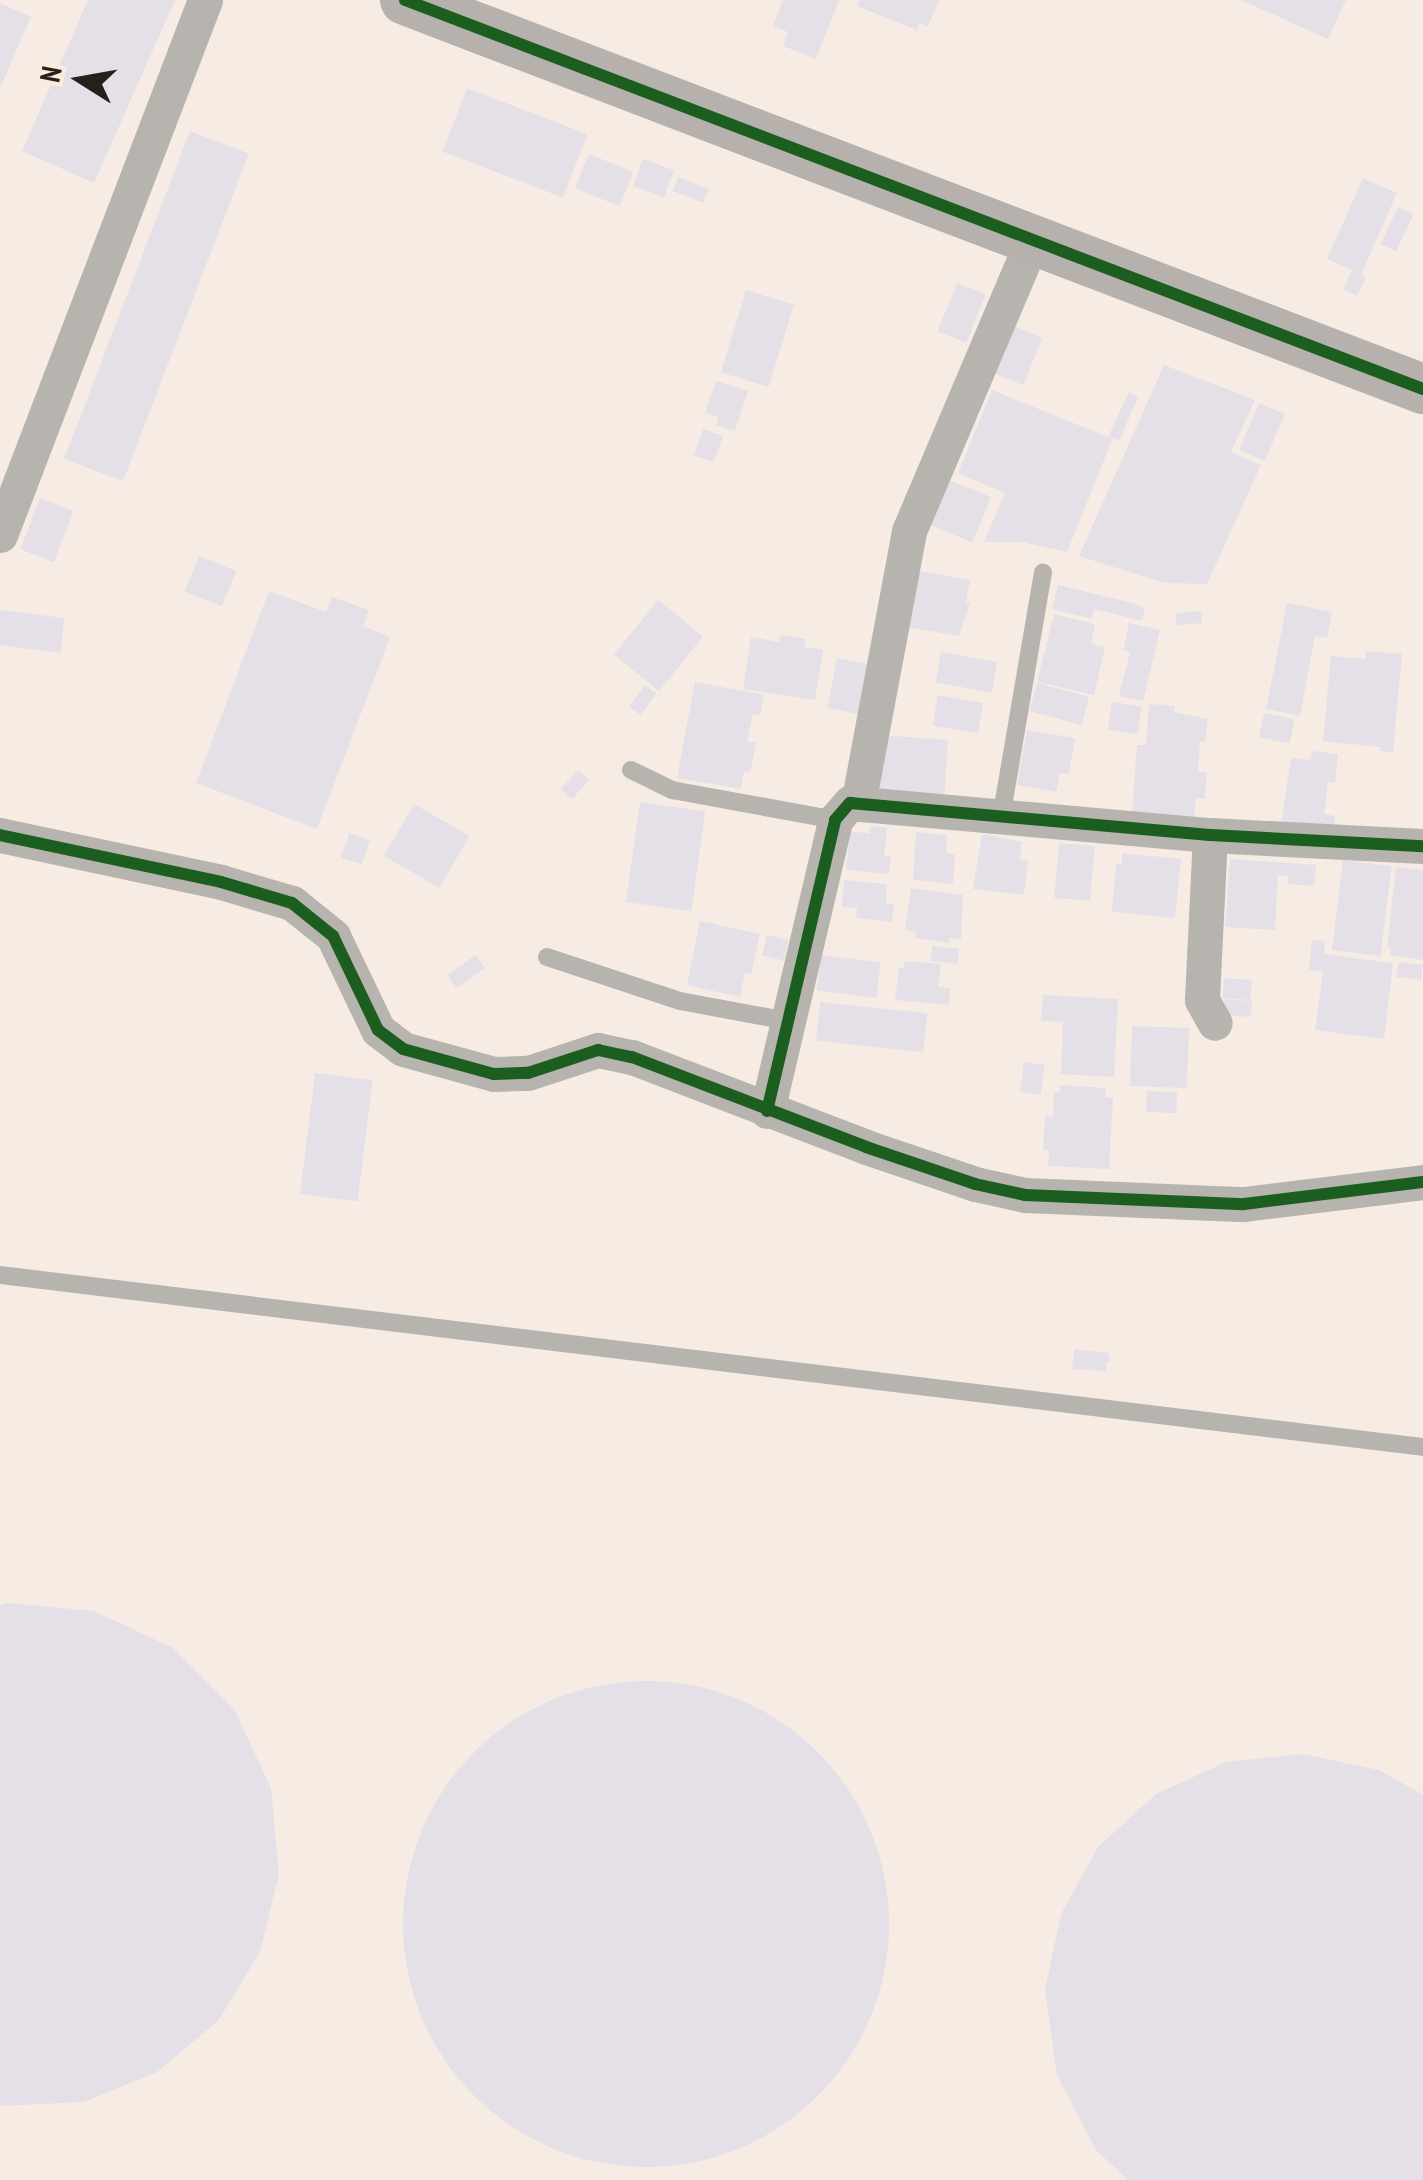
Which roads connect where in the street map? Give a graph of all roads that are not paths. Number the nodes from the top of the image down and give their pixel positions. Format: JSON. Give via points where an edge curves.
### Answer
{"nodes":[{"id":1,"x":205,"y":0,"type":"edge"},
{"id":2,"x":405,"y":0,"type":"edge"},
{"id":3,"x":1032,"y":241,"type":"junction"},
{"id":4,"x":1423,"y":389,"type":"edge"},
{"id":5,"x":0,"y":535,"type":"edge"},
{"id":6,"x":1043,"y":572,"type":"dead end"},
{"id":7,"x":631,"y":770,"type":"dead end"},
{"id":8,"x":847,"y":812,"type":"junction"},
{"id":9,"x":1001,"y":818,"type":"junction"},
{"id":10,"x":0,"y":835,"type":"edge"},
{"id":11,"x":1210,"y":835,"type":"junction"},
{"id":12,"x":1423,"y":846,"type":"edge"},
{"id":13,"x":547,"y":957,"type":"dead end"},
{"id":14,"x":788,"y":1022,"type":"junction"},
{"id":15,"x":1215,"y":1023,"type":"dead end"},
{"id":16,"x":768,"y":1111,"type":"junction"},
{"id":17,"x":1423,"y":1182,"type":"edge"},
{"id":18,"x":0,"y":1275,"type":"edge"},
{"id":19,"x":1423,"y":1447,"type":"edge"}],
"edges":[{"from":1,"to":5,"type":"street"},
{"from":2,"to":3,"type":"street"},
{"from":3,"to":4,"type":"street"},
{"from":3,"to":8,"type":"street","via":[[908,531]]},
{"from":6,"to":9,"type":"lane"},
{"from":7,"to":8,"type":"lane","via":[[672,790]]},
{"from":8,"to":9,"type":"street"},
{"from":8,"to":14,"type":"street"},
{"from":9,"to":11,"type":"street"},
{"from":10,"to":16,"type":"street","via":[[292,903],[333,936],[378,1030],[402,1049],[510,1074],[598,1050],[652,1064]]},
{"from":11,"to":12,"type":"street"},
{"from":11,"to":15,"type":"street","via":[[1202,1000]]},
{"from":13,"to":14,"type":"lane","via":[[680,1002]]},
{"from":14,"to":16,"type":"street"},
{"from":16,"to":17,"type":"street","via":[[975,1184],[1025,1195],[1244,1204]]},
{"from":18,"to":19,"type":"lane"}]}
